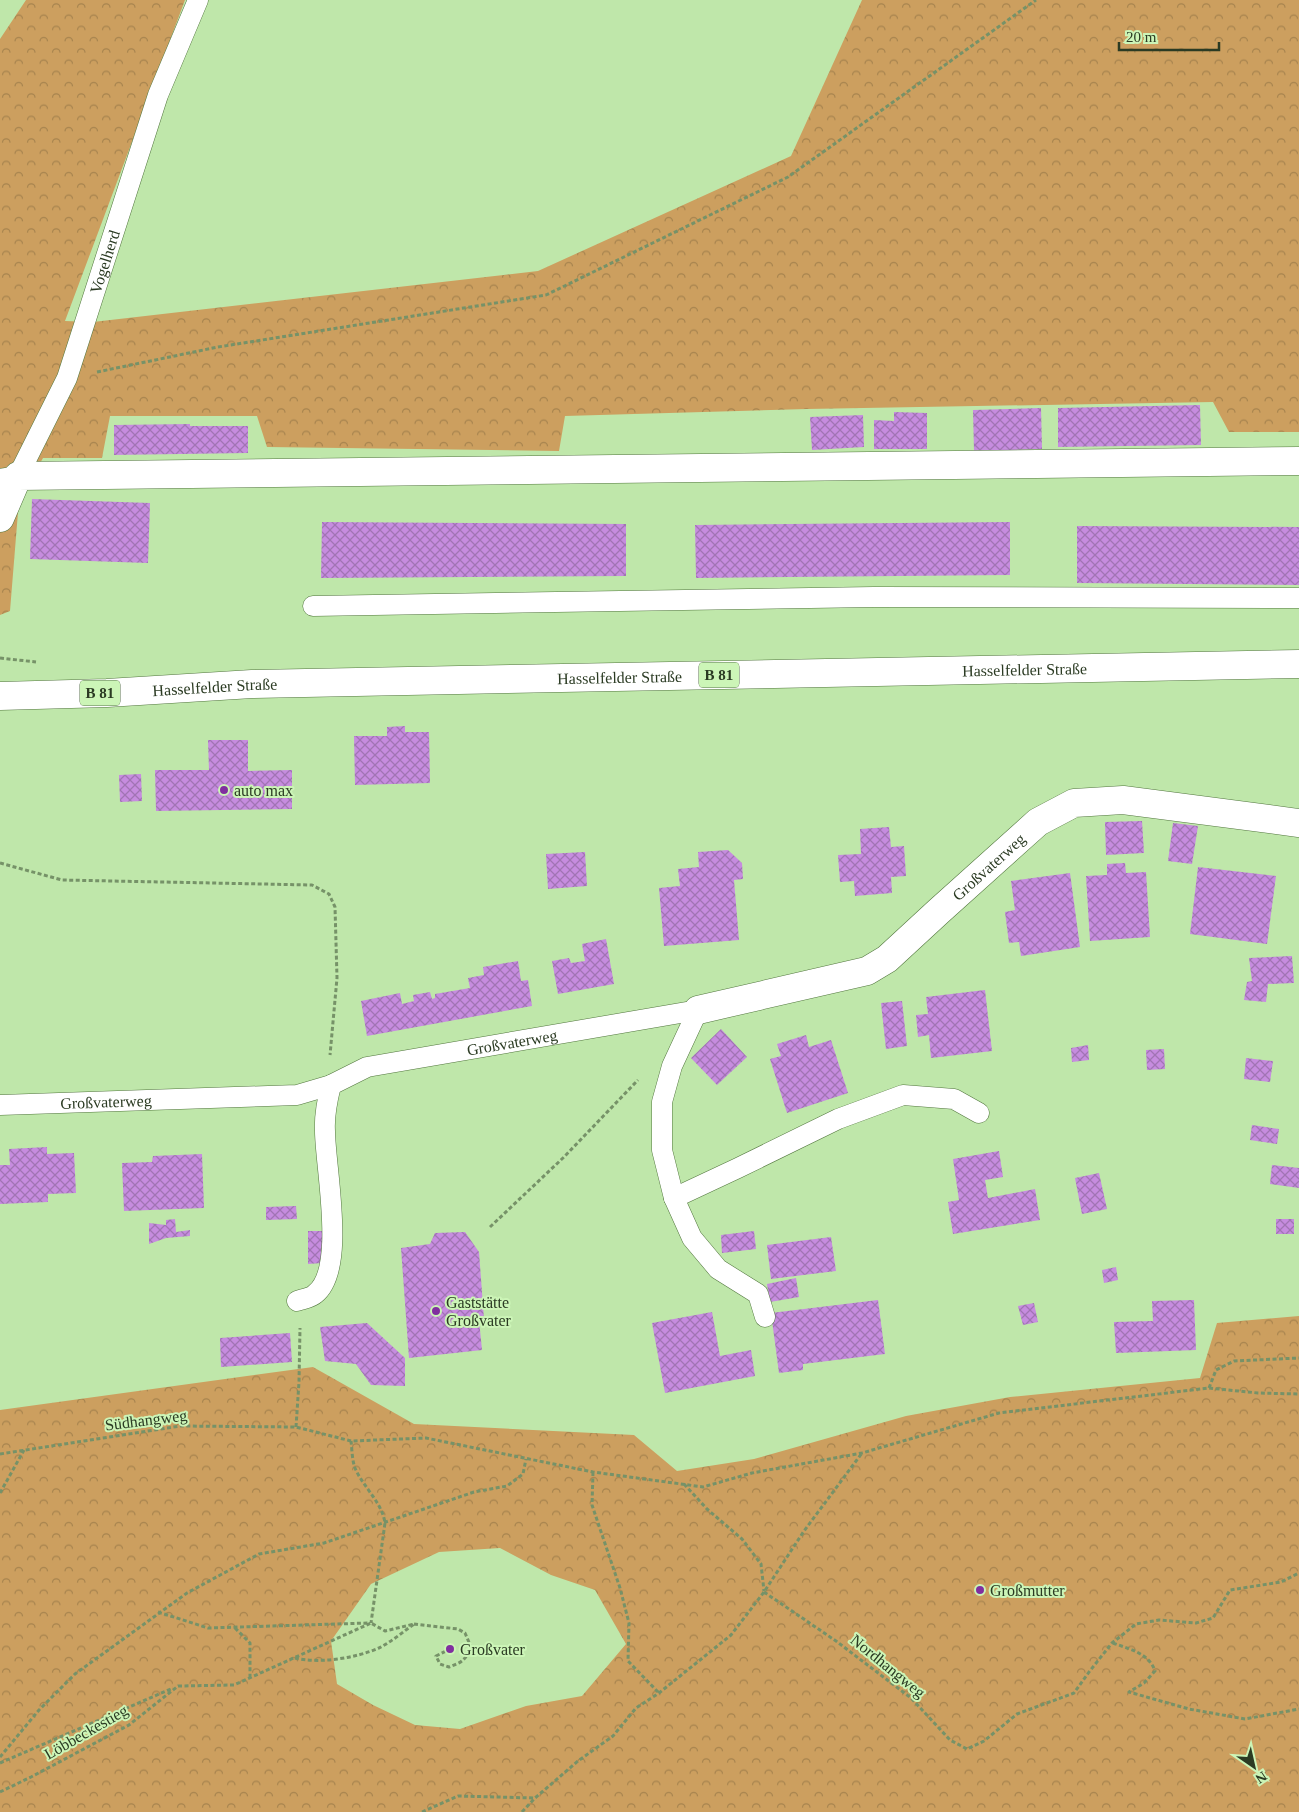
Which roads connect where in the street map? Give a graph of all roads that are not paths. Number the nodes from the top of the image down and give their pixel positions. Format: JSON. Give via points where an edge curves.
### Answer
{"nodes":[{"id":1,"x":198,"y":0,"type":"edge"},
{"id":2,"x":1299,"y":461,"type":"edge"},
{"id":3,"x":9,"y":477,"type":"edge"},
{"id":4,"x":0,"y":518,"type":"edge"},
{"id":5,"x":1299,"y":598,"type":"edge"},
{"id":6,"x":313,"y":606,"type":"dead end"},
{"id":7,"x":1299,"y":664,"type":"edge"},
{"id":8,"x":0,"y":696,"type":"edge"},
{"id":9,"x":1299,"y":823,"type":"edge"},
{"id":10,"x":698,"y":1010,"type":"junction"},
{"id":11,"x":331,"y":1086,"type":"junction"},
{"id":12,"x":0,"y":1105,"type":"edge"},
{"id":13,"x":979,"y":1113,"type":"dead end"},
{"id":14,"x":674,"y":1198,"type":"junction"},
{"id":15,"x":297,"y":1301,"type":"road end"},
{"id":16,"x":765,"y":1317,"type":"dead end"}],
"edges":[{"from":1,"to":3,"type":"lane","name":"Vogelherd","via":[[158,96],[67,378]]},
{"from":2,"to":3,"type":"street"},
{"from":3,"to":4,"type":"street","name":"Vogelherd"},
{"from":5,"to":6,"type":"lane","via":[[883,597]]},
{"from":7,"to":8,"type":"street","name":"Hasselfelder Straße","number":"B 81","via":[[272,684]]},
{"from":9,"to":10,"type":"street","name":"Großvaterweg","via":[[1123,800],[1074,803],[1038,822],[887,959],[867,971]]},
{"from":10,"to":11,"type":"lane","name":"Großvaterweg","via":[[368,1067]]},
{"from":10,"to":14,"type":"lane","via":[[672,1066],[662,1102],[662,1150]]},
{"from":11,"to":12,"type":"lane","name":"Großvaterweg","via":[[297,1094]]},
{"from":11,"to":15,"type":"lane","via":[[325,1108],[324,1132],[331,1197],[332,1259],[315,1294]]},
{"from":13,"to":14,"type":"lane","via":[[954,1099],[903,1095],[838,1119]]},
{"from":14,"to":16,"type":"lane","via":[[692,1238],[718,1269],[758,1294]]}]}
